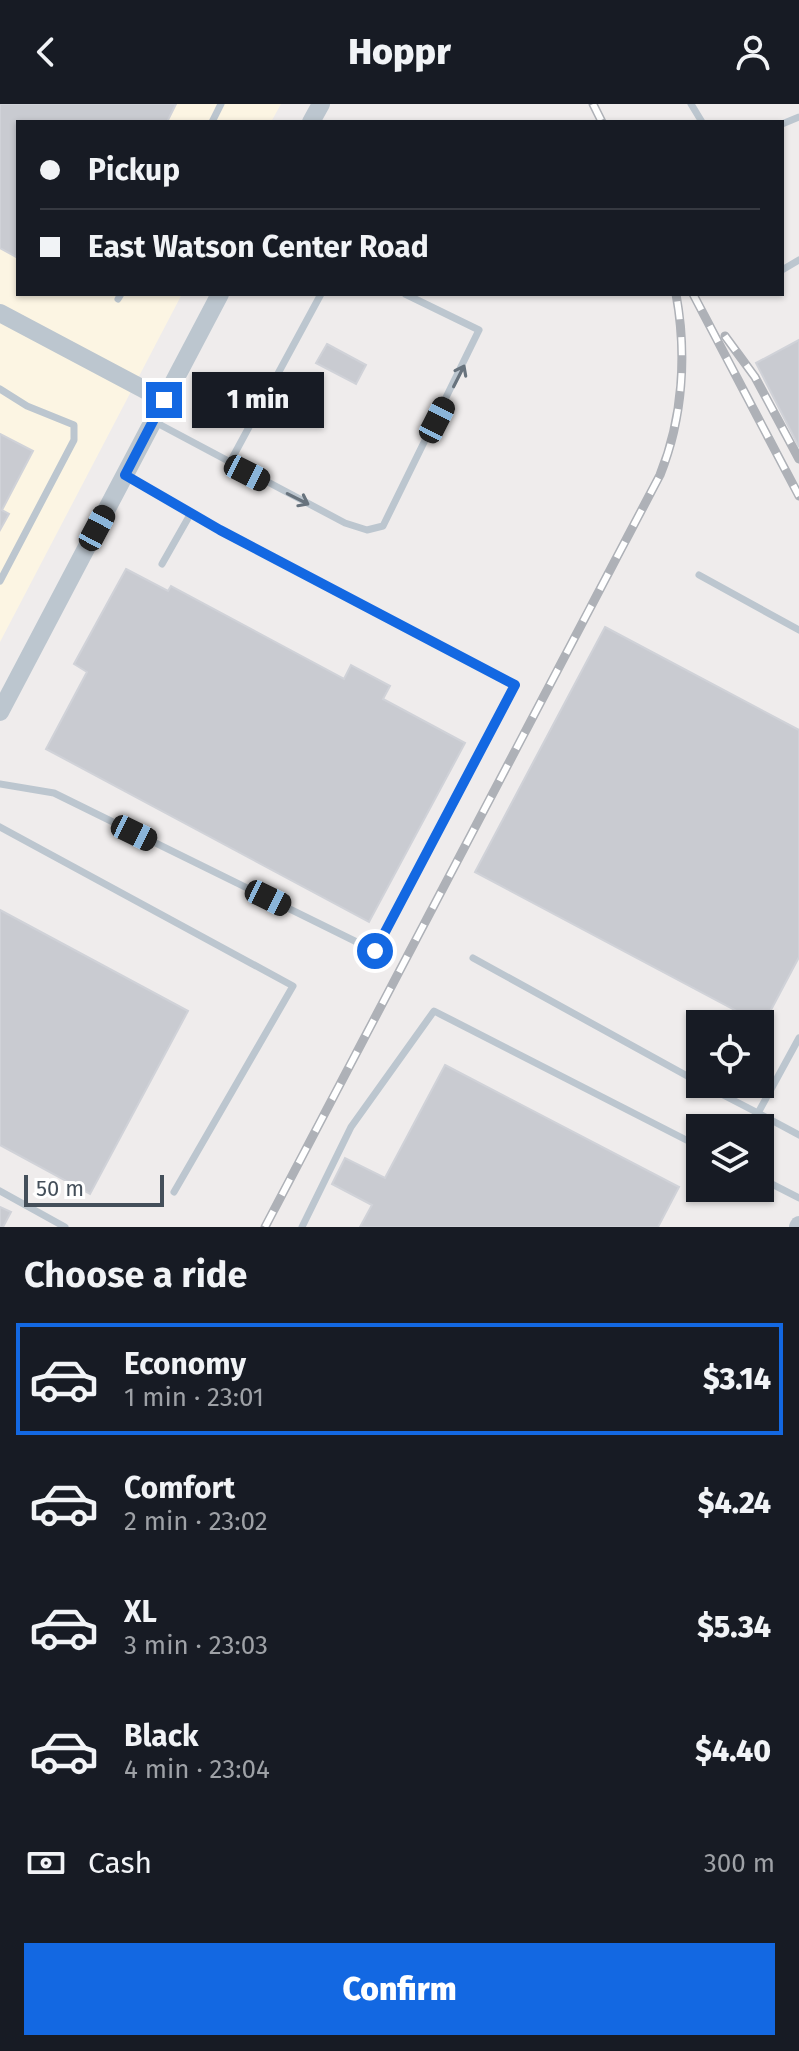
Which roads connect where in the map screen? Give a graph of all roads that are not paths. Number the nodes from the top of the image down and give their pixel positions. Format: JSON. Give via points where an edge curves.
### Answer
{"nodes":[{"id":1,"x":219,"y":296,"type":"edge"},
{"id":2,"x":320,"y":296,"type":"edge"},
{"id":3,"x":409,"y":296,"type":"edge"},
{"id":4,"x":0,"y":313,"type":"edge"},
{"id":5,"x":0,"y":389,"type":"edge"},
{"id":6,"x":164,"y":400,"type":"junction"},
{"id":7,"x":153,"y":421,"type":"junction"},
{"id":8,"x":229,"y":464,"type":"junction"},
{"id":9,"x":125,"y":475,"type":"junction"},
{"id":10,"x":191,"y":513,"type":"junction"},
{"id":11,"x":162,"y":564,"type":"dead end"},
{"id":12,"x":699,"y":575,"type":"dead end"},
{"id":13,"x":0,"y":581,"type":"edge"},
{"id":14,"x":799,"y":630,"type":"edge"},
{"id":15,"x":0,"y":712,"type":"edge"},
{"id":16,"x":0,"y":784,"type":"edge"},
{"id":17,"x":0,"y":827,"type":"edge"},
{"id":18,"x":473,"y":958,"type":"dead end"},
{"id":19,"x":799,"y":1038,"type":"edge"},
{"id":20,"x":686,"y":1075,"type":"edge"},
{"id":21,"x":730,"y":1098,"type":"edge"},
{"id":22,"x":758,"y":1113,"type":"junction"},
{"id":23,"x":799,"y":1135,"type":"edge"},
{"id":24,"x":686,"y":1140,"type":"edge"},
{"id":25,"x":774,"y":1185,"type":"edge"},
{"id":26,"x":0,"y":1191,"type":"edge"},
{"id":27,"x":174,"y":1192,"type":"dead end"},
{"id":28,"x":799,"y":1198,"type":"edge"},
{"id":29,"x":65,"y":1227,"type":"edge"},
{"id":30,"x":302,"y":1227,"type":"edge"}],
"edges":[{"from":1,"to":6,"type":"street"},
{"from":2,"to":8,"type":"lane"},
{"from":8,"to":3,"type":"lane","one_way":true,"via":[[345,523],[367,530],[383,526],[479,330]]},
{"from":4,"to":6,"type":"street"},
{"from":5,"to":13,"type":"lane","via":[[74,425],[74,440]]},
{"from":6,"to":7,"type":"street"},
{"from":7,"to":8,"type":"lane"},
{"from":7,"to":9,"type":"street"},
{"from":9,"to":10,"type":"lane"},
{"from":9,"to":15,"type":"street"},
{"from":10,"to":11,"type":"lane"},
{"from":10,"to":16,"type":"lane","via":[[515,685],[375,951],[54,793]]},
{"from":12,"to":14,"type":"lane"},
{"from":17,"to":27,"type":"lane","via":[[293,986]]},
{"from":18,"to":20,"type":"lane"},
{"from":19,"to":22,"type":"lane"},
{"from":21,"to":22,"type":"lane"},
{"from":22,"to":23,"type":"lane"},
{"from":24,"to":30,"type":"lane","via":[[434,1011],[351,1127]]},
{"from":25,"to":28,"type":"lane"},
{"from":26,"to":29,"type":"lane"}]}
